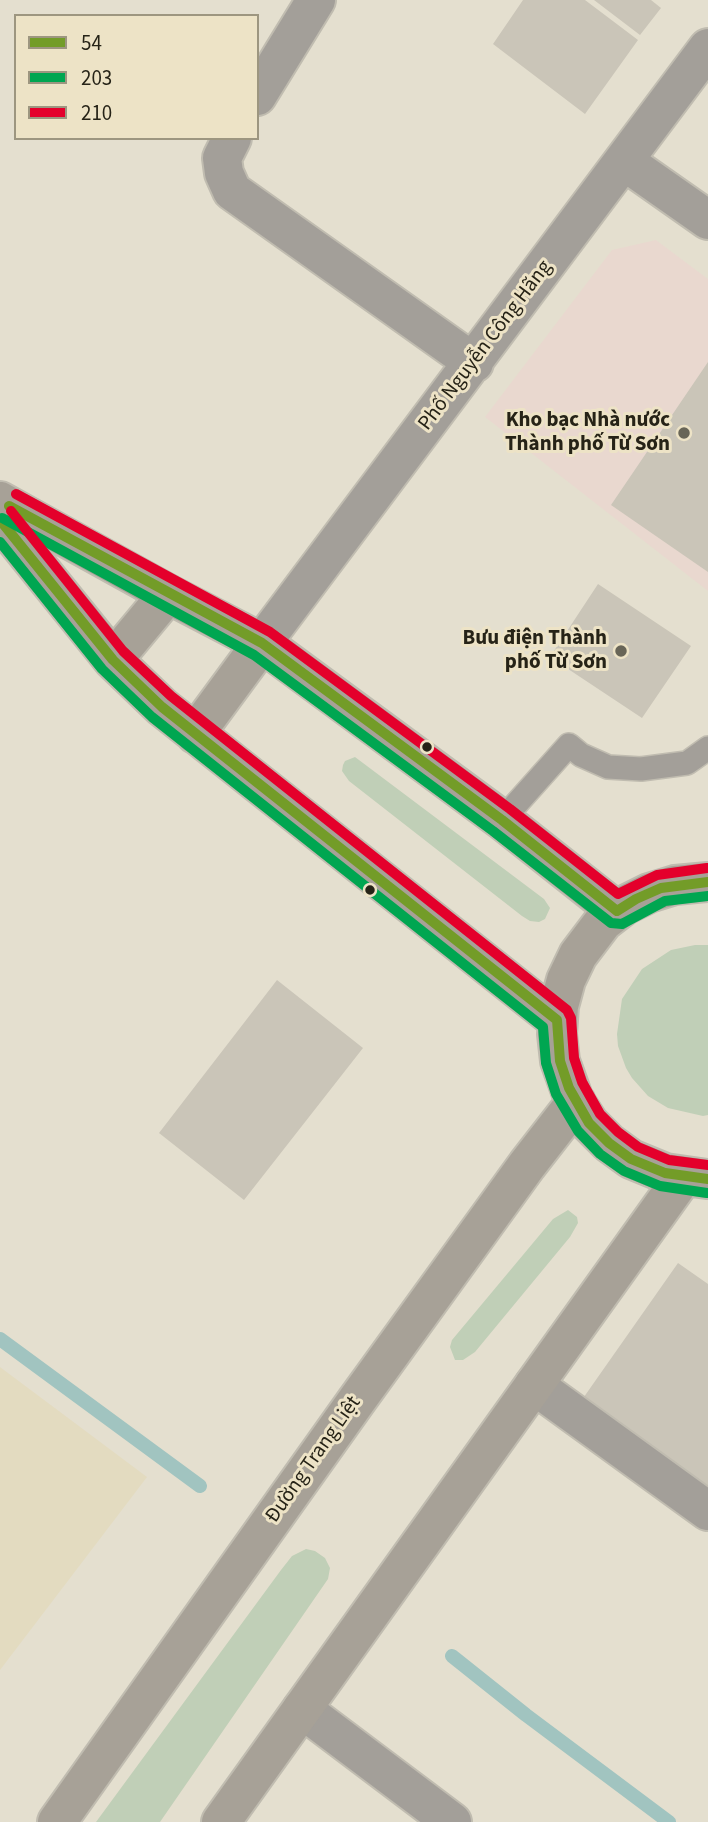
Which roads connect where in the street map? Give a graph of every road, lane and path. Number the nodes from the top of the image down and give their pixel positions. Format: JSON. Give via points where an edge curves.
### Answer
{"nodes":[{"id":1,"x":316,"y":0,"type":"edge"},
{"id":2,"x":708,"y":48,"type":"edge"},
{"id":3,"x":259,"y":93,"type":"edge"},
{"id":4,"x":231,"y":140,"type":"edge"},
{"id":5,"x":624,"y":161,"type":"junction"},
{"id":6,"x":708,"y":220,"type":"edge"},
{"id":7,"x":474,"y":363,"type":"junction"},
{"id":8,"x":0,"y":501,"type":"edge"},
{"id":9,"x":0,"y":520,"type":"edge"},
{"id":10,"x":168,"y":594,"type":"junction"},
{"id":11,"x":262,"y":643,"type":"junction"},
{"id":12,"x":113,"y":660,"type":"junction"},
{"id":13,"x":195,"y":734,"type":"junction"},
{"id":14,"x":708,"y":748,"type":"edge"},
{"id":15,"x":502,"y":820,"type":"junction"},
{"id":16,"x":708,"y":882,"type":"edge"},
{"id":17,"x":617,"y":911,"type":"junction"},
{"id":18,"x":557,"y":1020,"type":"junction"},
{"id":19,"x":576,"y":1102,"type":"junction"},
{"id":20,"x":695,"y":1178,"type":"edge"},
{"id":21,"x":534,"y":1385,"type":"junction"},
{"id":22,"x":708,"y":1511,"type":"edge"},
{"id":23,"x":302,"y":1709,"type":"junction"},
{"id":24,"x":57,"y":1822,"type":"edge"},
{"id":25,"x":221,"y":1822,"type":"edge"},
{"id":26,"x":452,"y":1822,"type":"edge"}],
"edges":[{"from":1,"to":3,"type":"street"},
{"from":2,"to":5,"type":"street","name":"Phố Nguyễn Công Hãng"},
{"from":4,"to":7,"type":"street","via":[[222,158],[232,191]]},
{"from":5,"to":6,"type":"street"},
{"from":5,"to":7,"type":"street","name":"Phố Nguyễn Công Hãng"},
{"from":7,"to":11,"type":"street","name":"Phố Nguyễn Công Hãng"},
{"from":8,"to":10,"type":"main road"},
{"from":9,"to":12,"type":"main road"},
{"from":10,"to":11,"type":"main road"},
{"from":10,"to":12,"type":"main road"},
{"from":11,"to":13,"type":"main road"},
{"from":11,"to":15,"type":"main road"},
{"from":12,"to":13,"type":"main road"},
{"from":13,"to":18,"type":"main road"},
{"from":14,"to":15,"type":"lane","via":[[687,763],[640,769],[608,768],[569,745]]},
{"from":15,"to":17,"type":"main road"},
{"from":16,"to":17,"type":"main road","via":[[661,888]]},
{"from":17,"to":18,"type":"main road","via":[[578,955],[566,980]]},
{"from":18,"to":19,"type":"main road","via":[[560,1061]]},
{"from":19,"to":20,"type":"main road","via":[[589,1123],[620,1151],[648,1167]]},
{"from":19,"to":24,"type":"main road","name":"Đường Trang Liệt","via":[[365,1388]]},
{"from":20,"to":21,"type":"main road"},
{"from":21,"to":22,"type":"street"},
{"from":21,"to":23,"type":"main road"},
{"from":23,"to":25,"type":"main road"},
{"from":23,"to":26,"type":"street"}]}
